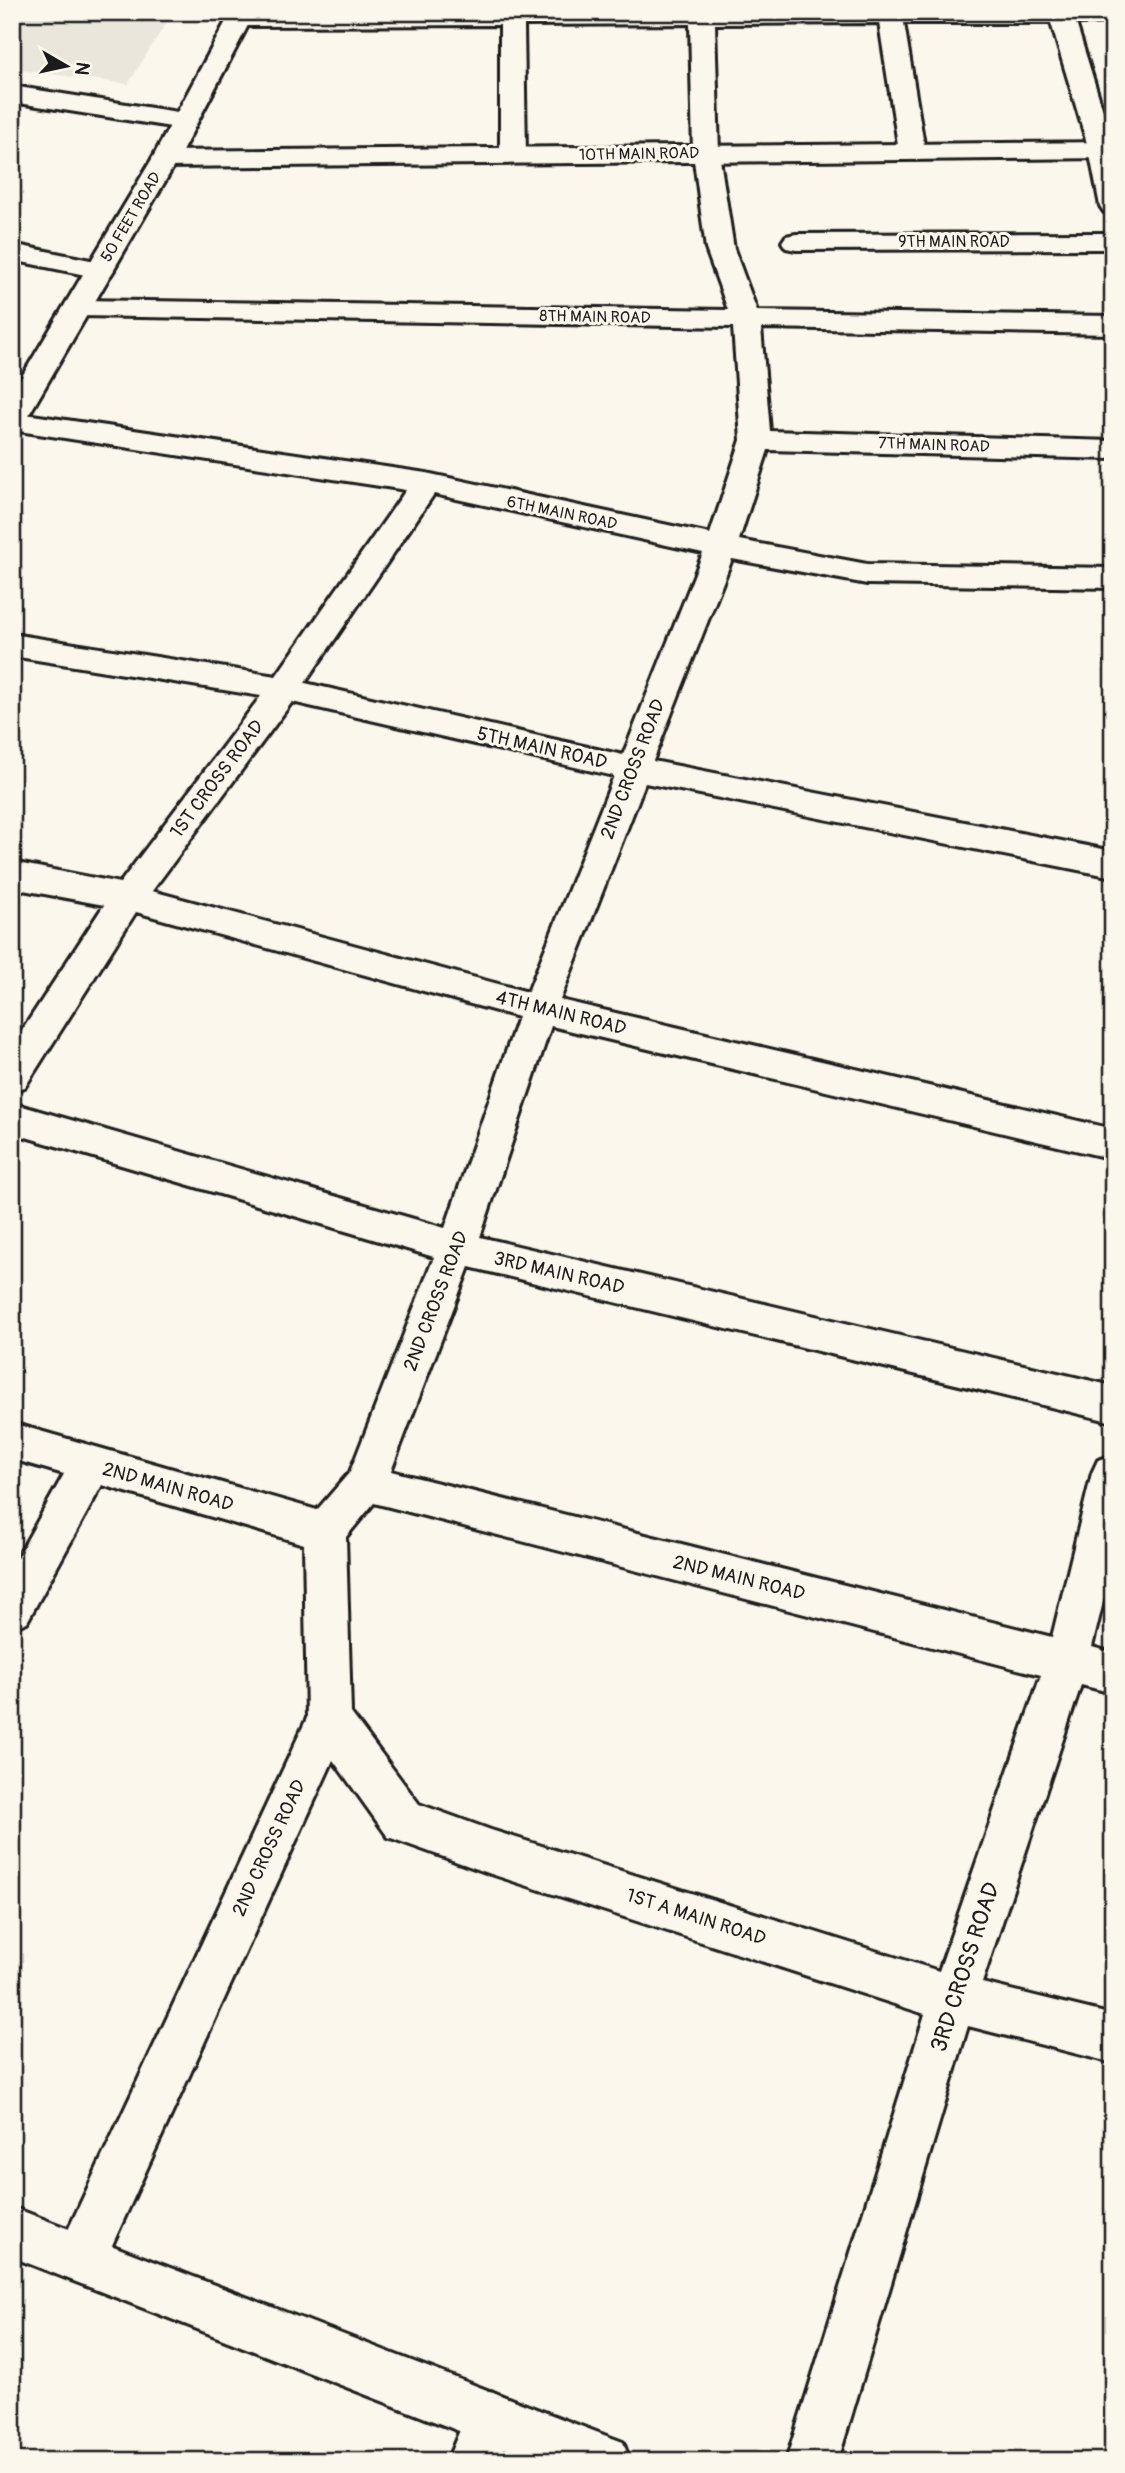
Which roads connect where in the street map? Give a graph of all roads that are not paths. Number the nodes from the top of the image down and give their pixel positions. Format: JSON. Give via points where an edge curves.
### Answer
{"nodes":[{"id":1,"x":1060,"y":13,"type":"edge"},
{"id":2,"x":890,"y":15,"type":"junction"},
{"id":3,"x":1113,"y":15,"type":"edge"},
{"id":4,"x":241,"y":16,"type":"edge"},
{"id":5,"x":702,"y":16,"type":"junction"},
{"id":6,"x":512,"y":17,"type":"junction"},
{"id":7,"x":12,"y":94,"type":"edge"},
{"id":8,"x":184,"y":121,"type":"junction"},
{"id":9,"x":1107,"y":150,"type":"edge"},
{"id":10,"x":912,"y":151,"type":"junction"},
{"id":11,"x":706,"y":153,"type":"junction"},
{"id":12,"x":513,"y":155,"type":"junction"},
{"id":13,"x":166,"y":159,"type":"junction"},
{"id":14,"x":1113,"y":206,"type":"edge"},
{"id":15,"x":1113,"y":241,"type":"edge"},
{"id":16,"x":796,"y":242,"type":"dead end"},
{"id":17,"x":12,"y":252,"type":"edge"},
{"id":18,"x":100,"y":270,"type":"junction"},
{"id":19,"x":78,"y":308,"type":"junction"},
{"id":20,"x":746,"y":320,"type":"junction"},
{"id":21,"x":1113,"y":325,"type":"edge"},
{"id":22,"x":12,"y":420,"type":"edge"},
{"id":23,"x":756,"y":440,"type":"junction"},
{"id":24,"x":1113,"y":450,"type":"edge"},
{"id":25,"x":426,"y":483,"type":"junction"},
{"id":26,"x":721,"y":547,"type":"junction"},
{"id":27,"x":1113,"y":578,"type":"edge"},
{"id":28,"x":12,"y":645,"type":"edge"},
{"id":29,"x":284,"y":689,"type":"junction"},
{"id":30,"x":633,"y":769,"type":"junction"},
{"id":31,"x":1113,"y":864,"type":"edge"},
{"id":32,"x":12,"y":875,"type":"edge"},
{"id":33,"x":128,"y":897,"type":"junction"},
{"id":34,"x":539,"y":1009,"type":"junction"},
{"id":35,"x":12,"y":1077,"type":"edge"},
{"id":36,"x":12,"y":1118,"type":"edge"},
{"id":37,"x":1113,"y":1144,"type":"edge"},
{"id":38,"x":457,"y":1248,"type":"junction"},
{"id":39,"x":1113,"y":1404,"type":"edge"},
{"id":40,"x":12,"y":1441,"type":"edge"},
{"id":41,"x":91,"y":1465,"type":"junction"},
{"id":42,"x":1113,"y":1473,"type":"edge"},
{"id":43,"x":366,"y":1483,"type":"junction"},
{"id":44,"x":325,"y":1531,"type":"junction"},
{"id":45,"x":12,"y":1608,"type":"edge"},
{"id":46,"x":1067,"y":1662,"type":"junction"},
{"id":47,"x":1113,"y":1673,"type":"edge"},
{"id":48,"x":329,"y":1719,"type":"junction"},
{"id":49,"x":953,"y":2000,"type":"junction"},
{"id":50,"x":1113,"y":2039,"type":"edge"},
{"id":51,"x":12,"y":2232,"type":"edge"},
{"id":52,"x":80,"y":2258,"type":"junction"},
{"id":53,"x":482,"y":2439,"type":"edge"},
{"id":54,"x":604,"y":2461,"type":"edge"},
{"id":55,"x":812,"y":2461,"type":"edge"}],
"edges":[{"from":1,"to":2,"type":"street"},
{"from":1,"to":3,"type":"street"},
{"from":1,"to":9,"type":"street"},
{"from":2,"to":5,"type":"street"},
{"from":2,"to":10,"type":"street"},
{"from":4,"to":6,"type":"street"},
{"from":4,"to":8,"type":"street","name":"50 FEET ROAD"},
{"from":5,"to":6,"type":"street"},
{"from":5,"to":11,"type":"street"},
{"from":6,"to":12,"type":"street"},
{"from":7,"to":8,"type":"street"},
{"from":8,"to":13,"type":"street","name":"50 FEET ROAD"},
{"from":9,"to":10,"type":"street","name":"10TH MAIN ROAD"},
{"from":9,"to":14,"type":"street"},
{"from":10,"to":11,"type":"street","name":"10TH MAIN ROAD"},
{"from":11,"to":12,"type":"street","name":"10TH MAIN ROAD"},
{"from":11,"to":20,"type":"street","via":[[720,249]]},
{"from":12,"to":13,"type":"street","name":"10TH MAIN ROAD"},
{"from":13,"to":18,"type":"street","name":"50 FEET ROAD"},
{"from":15,"to":16,"type":"street","name":"9TH MAIN ROAD"},
{"from":17,"to":18,"type":"street"},
{"from":18,"to":19,"type":"street","name":"50 FEET ROAD"},
{"from":19,"to":20,"type":"street","name":"8TH MAIN ROAD"},
{"from":19,"to":22,"type":"street","name":"50 FEET ROAD"},
{"from":20,"to":21,"type":"street","name":"8TH MAIN ROAD"},
{"from":20,"to":23,"type":"street","name":"2ND CROSS ROAD"},
{"from":22,"to":25,"type":"street","name":"6TH MAIN ROAD"},
{"from":23,"to":24,"type":"street","name":"7TH MAIN ROAD"},
{"from":23,"to":26,"type":"street","name":"2ND CROSS ROAD"},
{"from":25,"to":26,"type":"street","name":"6TH MAIN ROAD"},
{"from":25,"to":29,"type":"street","name":"1ST CROSS ROAD"},
{"from":26,"to":27,"type":"street","name":"6TH MAIN ROAD","via":[[867,574]]},
{"from":26,"to":30,"type":"street","name":"2ND CROSS ROAD"},
{"from":28,"to":29,"type":"street","name":"5TH MAIN ROAD"},
{"from":29,"to":30,"type":"street","name":"5TH MAIN ROAD"},
{"from":29,"to":33,"type":"street","name":"1ST CROSS ROAD"},
{"from":30,"to":31,"type":"street","name":"5TH MAIN ROAD"},
{"from":30,"to":34,"type":"street","name":"2ND CROSS ROAD"},
{"from":32,"to":33,"type":"street","name":"4TH MAIN ROAD"},
{"from":33,"to":34,"type":"street","name":"4TH MAIN ROAD"},
{"from":33,"to":35,"type":"street","name":"1ST CROSS ROAD"},
{"from":34,"to":37,"type":"street","name":"4TH MAIN ROAD"},
{"from":34,"to":38,"type":"street","name":"2ND CROSS ROAD"},
{"from":36,"to":38,"type":"street","name":"3RD MAIN ROAD"},
{"from":38,"to":39,"type":"street","name":"3RD MAIN ROAD"},
{"from":38,"to":43,"type":"street","name":"2ND CROSS ROAD"},
{"from":40,"to":41,"type":"street","name":"2ND MAIN ROAD"},
{"from":41,"to":44,"type":"street","name":"2ND MAIN ROAD"},
{"from":41,"to":45,"type":"street"},
{"from":42,"to":46,"type":"street","name":"3RD CROSS ROAD"},
{"from":43,"to":44,"type":"street","name":"2ND CROSS ROAD"},
{"from":43,"to":46,"type":"street","name":"2ND MAIN ROAD"},
{"from":44,"to":48,"type":"street","name":"2ND CROSS ROAD"},
{"from":46,"to":47,"type":"street","name":"2ND MAIN ROAD"},
{"from":46,"to":49,"type":"street","name":"3RD CROSS ROAD"},
{"from":48,"to":49,"type":"street","name":"1ST A MAIN ROAD","via":[[404,1821]]},
{"from":48,"to":52,"type":"street","name":"2ND CROSS ROAD"},
{"from":49,"to":50,"type":"street","name":"1ST A MAIN ROAD"},
{"from":49,"to":55,"type":"street","name":"3RD CROSS ROAD"},
{"from":51,"to":52,"type":"street"},
{"from":52,"to":53,"type":"street"},
{"from":53,"to":54,"type":"street"}]}
